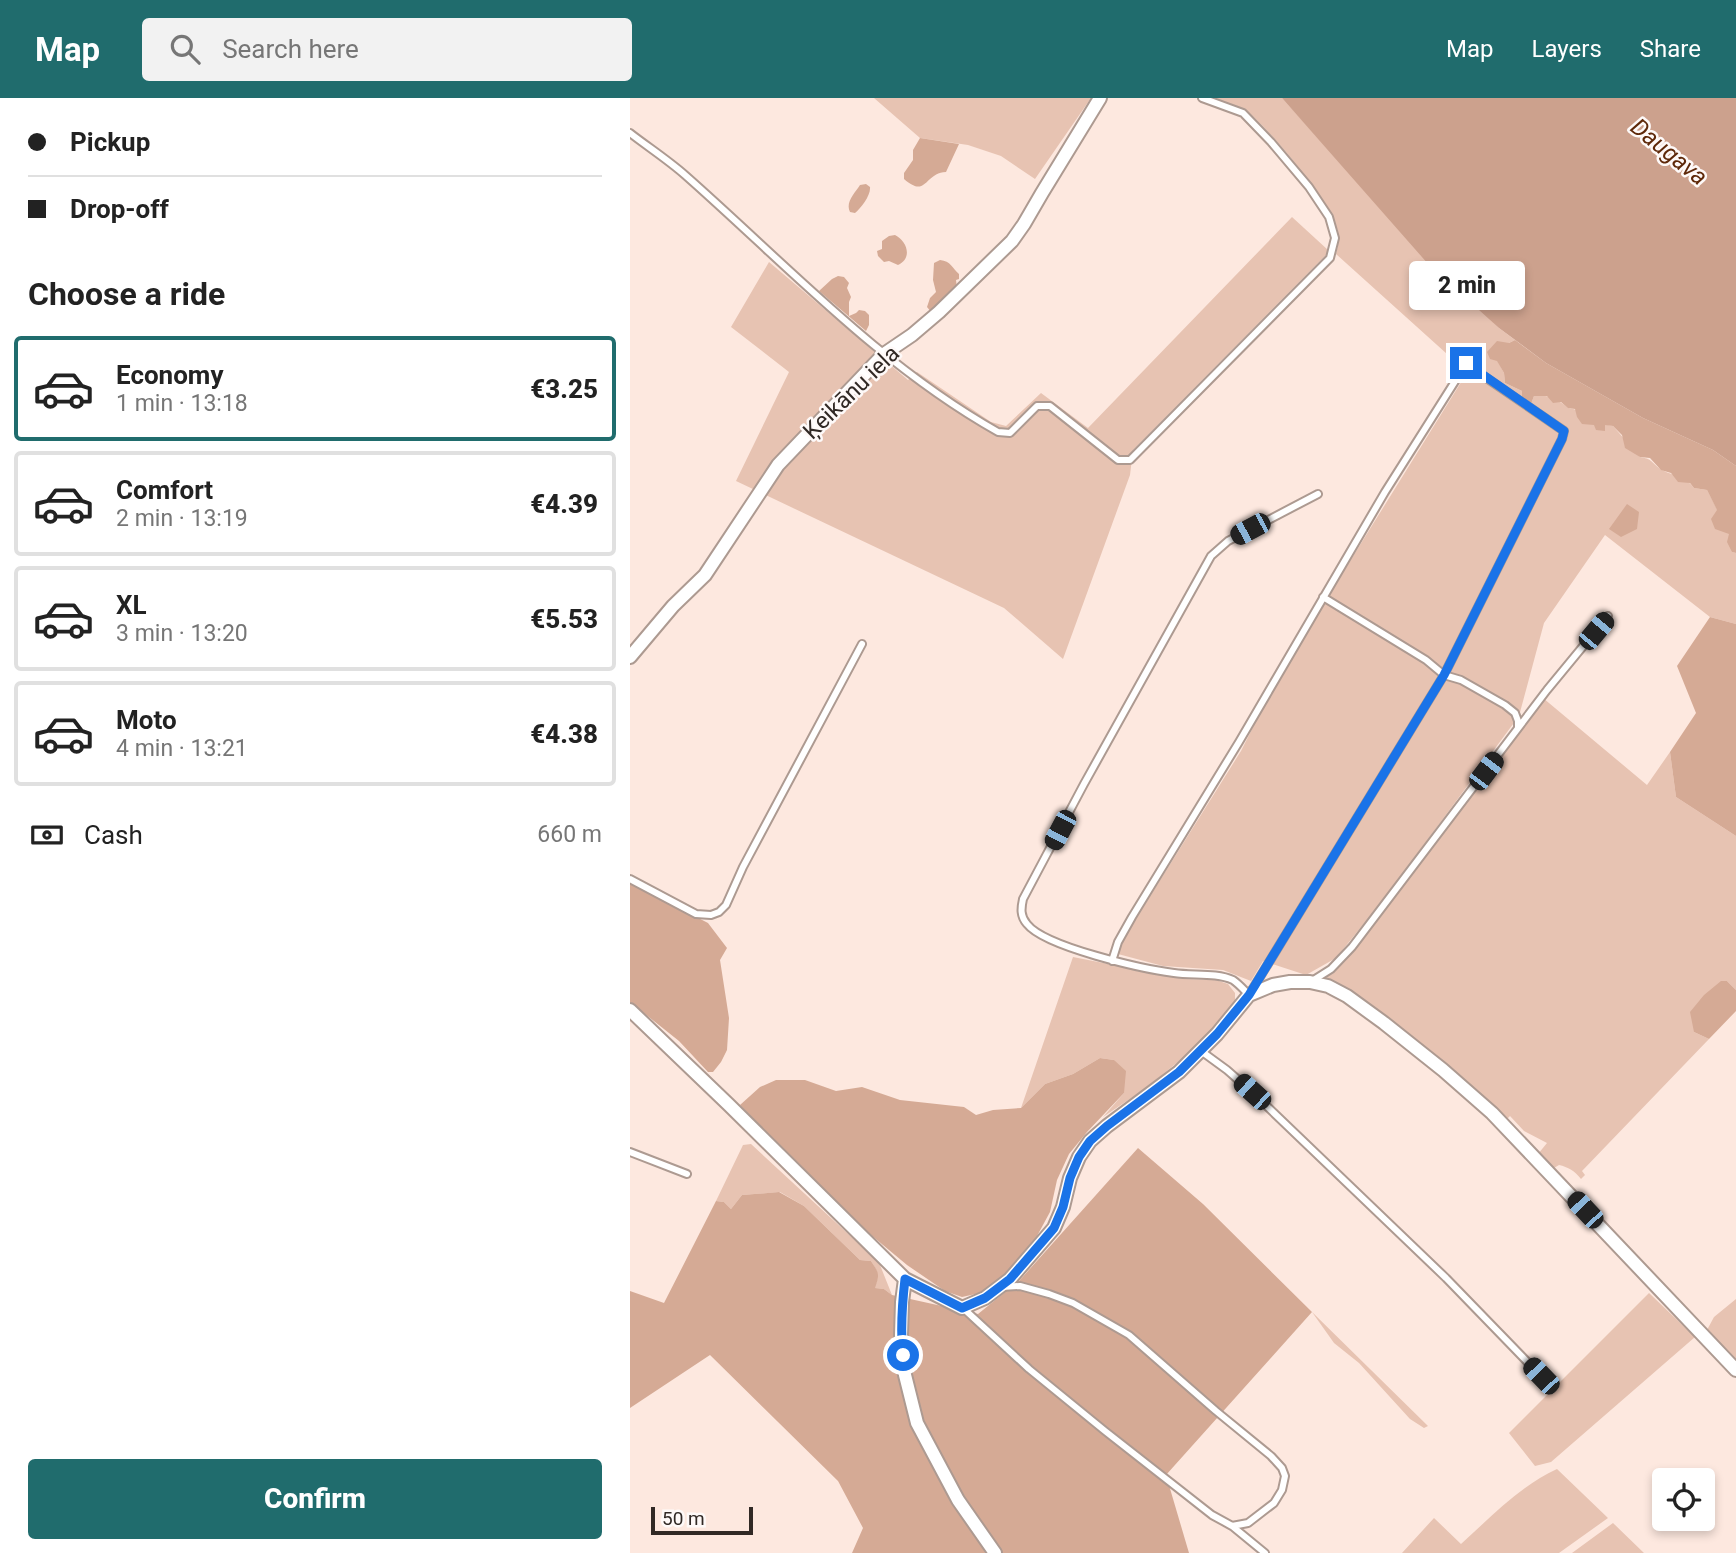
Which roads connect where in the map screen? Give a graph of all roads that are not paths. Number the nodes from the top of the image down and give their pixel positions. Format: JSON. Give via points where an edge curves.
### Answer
{"nodes":[{"id":1,"x":1100,"y":98,"type":"edge"},
{"id":2,"x":1202,"y":98,"type":"edge"},
{"id":3,"x":630,"y":133,"type":"edge"},
{"id":4,"x":884,"y":354,"type":"junction"},
{"id":5,"x":1318,"y":494,"type":"dead end"},
{"id":6,"x":1323,"y":597,"type":"junction"},
{"id":7,"x":1608,"y":616,"type":"dead end"},
{"id":8,"x":862,"y":644,"type":"dead end"},
{"id":9,"x":630,"y":656,"type":"edge"},
{"id":10,"x":1444,"y":675,"type":"junction"},
{"id":11,"x":1518,"y":728,"type":"junction"},
{"id":12,"x":630,"y":879,"type":"edge"},
{"id":13,"x":1112,"y":961,"type":"junction"},
{"id":14,"x":1310,"y":982,"type":"junction"},
{"id":15,"x":1249,"y":995,"type":"junction"},
{"id":16,"x":630,"y":1010,"type":"edge"},
{"id":17,"x":1200,"y":1051,"type":"junction"},
{"id":18,"x":630,"y":1152,"type":"edge"},
{"id":19,"x":687,"y":1174,"type":"dead end"},
{"id":20,"x":905,"y":1279,"type":"junction"},
{"id":21,"x":1000,"y":1287,"type":"junction"},
{"id":22,"x":962,"y":1308,"type":"junction"},
{"id":23,"x":1736,"y":1370,"type":"edge"},
{"id":24,"x":1541,"y":1376,"type":"dead end"},
{"id":25,"x":1232,"y":1526,"type":"junction"},
{"id":26,"x":995,"y":1553,"type":"edge"},
{"id":27,"x":1265,"y":1553,"type":"edge"}],
"edges":[{"from":1,"to":4,"type":"street","name":"Ķeikānu iela","via":[[1012,241],[939,312]]},
{"from":2,"to":4,"type":"lane","via":[[1243,113],[1271,142],[1309,187],[1329,217],[1335,238],[1330,258],[1130,460],[1118,460],[1050,406],[1037,406],[1010,433],[998,432]]},
{"from":3,"to":4,"type":"lane","via":[[683,174]]},
{"from":4,"to":9,"type":"street","name":"Ķeikānu iela","via":[[778,464],[705,575]]},
{"from":5,"to":13,"type":"lane","via":[[1228,541],[1211,556],[1023,899],[1022,914],[1034,931]]},
{"from":6,"to":10,"type":"lane"},
{"from":6,"to":10,"type":"lane","via":[[1466,363],[1564,431]]},
{"from":6,"to":13,"type":"lane","via":[[1132,917]]},
{"from":7,"to":11,"type":"lane"},
{"from":8,"to":12,"type":"lane","via":[[726,905],[710,915],[696,914]]},
{"from":10,"to":11,"type":"lane","via":[[1505,705],[1515,713]]},
{"from":10,"to":15,"type":"lane"},
{"from":11,"to":14,"type":"lane","via":[[1352,947],[1331,970]]},
{"from":13,"to":15,"type":"lane","via":[[1220,977]]},
{"from":14,"to":15,"type":"street","via":[[1273,985]]},
{"from":14,"to":23,"type":"street","via":[[1347,996],[1492,1113]]},
{"from":15,"to":17,"type":"street"},
{"from":16,"to":20,"type":"street"},
{"from":17,"to":21,"type":"street","via":[[1090,1141],[1070,1178],[1054,1228]]},
{"from":17,"to":24,"type":"lane","via":[[1252,1092]]},
{"from":18,"to":19,"type":"lane"},
{"from":20,"to":22,"type":"street"},
{"from":20,"to":26,"type":"street","via":[[901,1335],[917,1423],[958,1500]]},
{"from":21,"to":22,"type":"street"},
{"from":21,"to":25,"type":"lane","via":[[1020,1286],[1049,1294],[1129,1335],[1282,1468],[1286,1476],[1273,1503],[1248,1523]]},
{"from":22,"to":25,"type":"lane","via":[[1105,1432]]},
{"from":25,"to":27,"type":"lane"}]}
